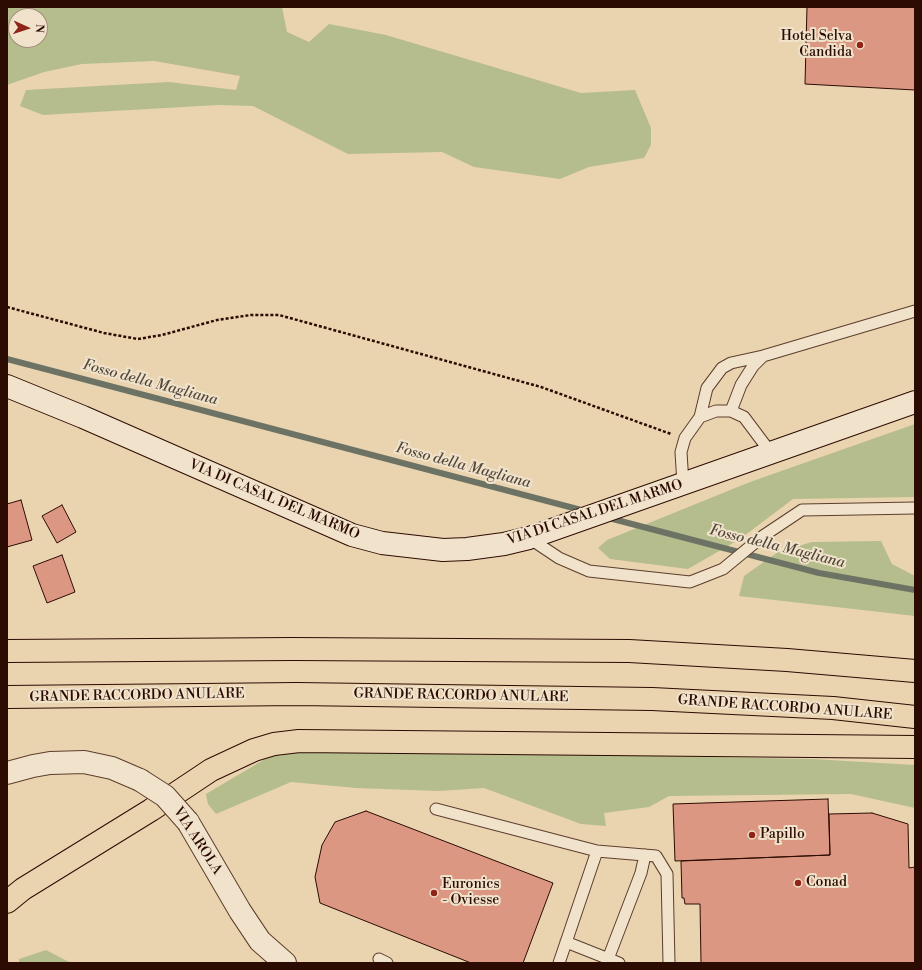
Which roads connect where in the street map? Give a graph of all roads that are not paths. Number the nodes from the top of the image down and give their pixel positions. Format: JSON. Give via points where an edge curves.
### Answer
{"nodes":[{"id":1,"x":915,"y":311,"type":"edge"},
{"id":2,"x":763,"y":356,"type":"junction"},
{"id":3,"x":7,"y":386,"type":"edge"},
{"id":4,"x":915,"y":402,"type":"edge"},
{"id":5,"x":731,"y":411,"type":"junction"},
{"id":6,"x":700,"y":418,"type":"junction"},
{"id":7,"x":771,"y":453,"type":"junction"},
{"id":8,"x":676,"y":487,"type":"junction"},
{"id":9,"x":915,"y":508,"type":"edge"},
{"id":10,"x":536,"y":536,"type":"junction"},
{"id":11,"x":7,"y":651,"type":"edge"},
{"id":12,"x":915,"y":671,"type":"edge"},
{"id":13,"x":7,"y":697,"type":"edge"},
{"id":14,"x":915,"y":717,"type":"edge"},
{"id":15,"x":915,"y":747,"type":"edge"},
{"id":16,"x":7,"y":773,"type":"edge"},
{"id":17,"x":436,"y":809,"type":"dead end"},
{"id":18,"x":597,"y":851,"type":"junction"},
{"id":19,"x":645,"y":855,"type":"junction"},
{"id":20,"x":7,"y":902,"type":"edge"},
{"id":21,"x":566,"y":942,"type":"junction"},
{"id":22,"x":600,"y":959,"type":"edge"},
{"id":23,"x":285,"y":963,"type":"edge"},
{"id":24,"x":559,"y":963,"type":"edge"},
{"id":25,"x":619,"y":963,"type":"edge"},
{"id":26,"x":669,"y":963,"type":"edge"}],
"edges":[{"from":1,"to":2,"type":"lane"},
{"from":2,"to":5,"type":"lane","via":[[752,366]]},
{"from":2,"to":6,"type":"lane","via":[[731,363],[722,368],[707,388]]},
{"from":3,"to":10,"type":"main road","name":"VIA DI CASAL DEL MARMO","via":[[333,528],[366,539],[403,547],[443,550],[504,544]]},
{"from":4,"to":7,"type":"main road","name":"VIA DI CASAL DEL MARMO"},
{"from":5,"to":6,"type":"lane","via":[[716,411]]},
{"from":5,"to":7,"type":"lane","via":[[744,418]]},
{"from":6,"to":8,"type":"lane","via":[[685,438]]},
{"from":7,"to":8,"type":"main road","name":"VIA DI CASAL DEL MARMO"},
{"from":8,"to":10,"type":"main road","name":"VIA DI CASAL DEL MARMO"},
{"from":9,"to":10,"type":"lane","via":[[802,510],[763,536],[723,570],[690,582],[589,571],[559,558]]},
{"from":11,"to":12,"type":"highway","via":[[629,651],[787,660]]},
{"from":13,"to":14,"type":"highway","name":"GRANDE RACCORDO ANULARE","via":[[297,694],[644,699],[833,708]]},
{"from":15,"to":20,"type":"highway","via":[[307,741],[274,744],[254,750],[211,770]]},
{"from":16,"to":23,"type":"main road","name":"VIA AROLA","bridge":true,"via":[[50,763],[84,762],[112,768],[140,780],[165,796],[188,822],[260,941]]},
{"from":17,"to":18,"type":"lane"},
{"from":18,"to":19,"type":"lane"},
{"from":18,"to":21,"type":"lane"},
{"from":19,"to":22,"type":"lane","via":[[642,873]]},
{"from":19,"to":26,"type":"lane","via":[[656,856],[667,874]]},
{"from":21,"to":22,"type":"lane"},
{"from":21,"to":24,"type":"lane"},
{"from":22,"to":25,"type":"lane"}]}
